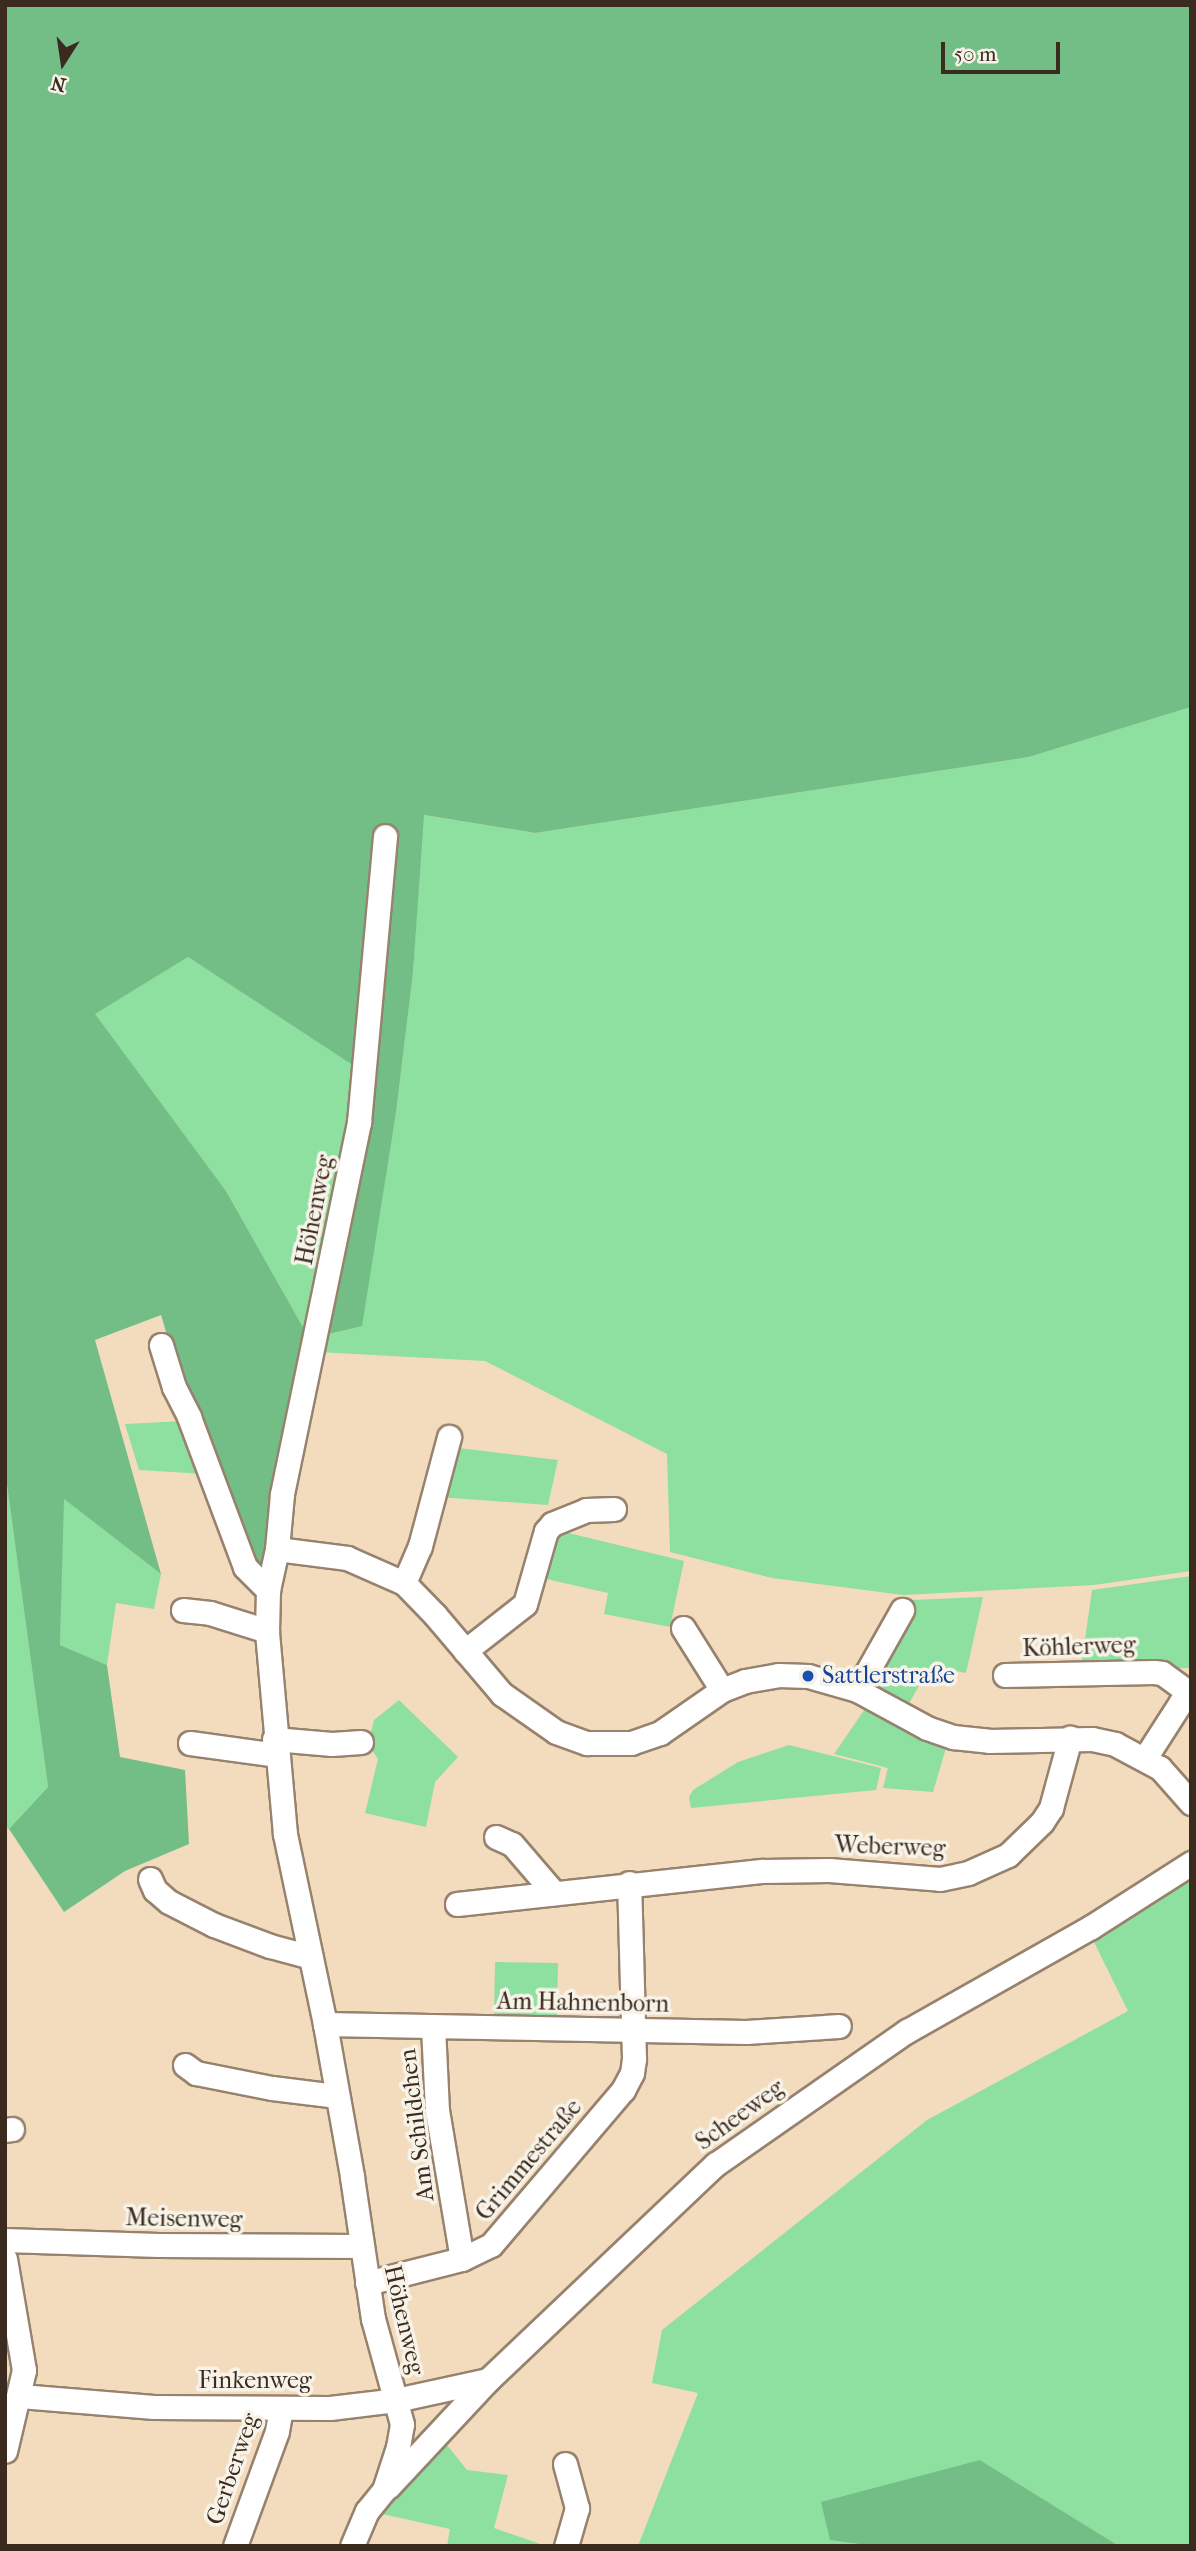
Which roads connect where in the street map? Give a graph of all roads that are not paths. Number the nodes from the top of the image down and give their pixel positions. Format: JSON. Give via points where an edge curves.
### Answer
{"nodes":[{"id":1,"x":385,"y":836,"type":"dead end"},
{"id":2,"x":161,"y":1345,"type":"dead end"},
{"id":3,"x":449,"y":1437,"type":"dead end"},
{"id":4,"x":614,"y":1509,"type":"dead end"},
{"id":5,"x":276,"y":1549,"type":"junction"},
{"id":6,"x":404,"y":1583,"type":"junction"},
{"id":7,"x":268,"y":1590,"type":"junction"},
{"id":8,"x":183,"y":1610,"type":"dead end"},
{"id":9,"x":902,"y":1610,"type":"dead end"},
{"id":10,"x":683,"y":1628,"type":"dead end"},
{"id":11,"x":267,"y":1631,"type":"junction"},
{"id":12,"x":465,"y":1651,"type":"junction"},
{"id":13,"x":1005,"y":1675,"type":"dead end"},
{"id":14,"x":857,"y":1689,"type":"junction"},
{"id":15,"x":722,"y":1690,"type":"junction"},
{"id":16,"x":1190,"y":1692,"type":"edge"},
{"id":17,"x":1070,"y":1738,"type":"junction"},
{"id":18,"x":361,"y":1742,"type":"dead end"},
{"id":19,"x":190,"y":1743,"type":"dead end"},
{"id":20,"x":275,"y":1747,"type":"junction"},
{"id":21,"x":1145,"y":1758,"type":"junction"},
{"id":22,"x":1191,"y":1803,"type":"edge"},
{"id":23,"x":496,"y":1837,"type":"dead end"},
{"id":24,"x":1191,"y":1863,"type":"edge"},
{"id":25,"x":150,"y":1879,"type":"dead end"},
{"id":26,"x":629,"y":1883,"type":"junction"},
{"id":27,"x":554,"y":1893,"type":"junction"},
{"id":28,"x":457,"y":1904,"type":"dead end"},
{"id":29,"x":311,"y":1957,"type":"junction"},
{"id":30,"x":325,"y":2024,"type":"junction"},
{"id":31,"x":433,"y":2026,"type":"junction"},
{"id":32,"x":839,"y":2026,"type":"dead end"},
{"id":33,"x":631,"y":2030,"type":"junction"},
{"id":34,"x":185,"y":2065,"type":"dead end"},
{"id":35,"x":336,"y":2096,"type":"junction"},
{"id":36,"x":5,"y":2240,"type":"edge"},
{"id":37,"x":362,"y":2246,"type":"junction"},
{"id":38,"x":5,"y":2259,"type":"edge"},
{"id":39,"x":462,"y":2259,"type":"junction"},
{"id":40,"x":367,"y":2283,"type":"junction"},
{"id":41,"x":488,"y":2380,"type":"junction"},
{"id":42,"x":20,"y":2396,"type":"junction"},
{"id":43,"x":396,"y":2400,"type":"junction"},
{"id":44,"x":281,"y":2409,"type":"junction"},
{"id":45,"x":5,"y":2451,"type":"edge"},
{"id":46,"x":565,"y":2463,"type":"dead end"},
{"id":47,"x":384,"y":2490,"type":"junction"},
{"id":48,"x":235,"y":2546,"type":"edge"},
{"id":49,"x":352,"y":2546,"type":"edge"},
{"id":50,"x":566,"y":2546,"type":"edge"}],
"edges":[{"from":1,"to":5,"type":"street","name":"Höhenweg","via":[[359,1122],[282,1493]]},
{"from":2,"to":7,"type":"street","via":[[245,1567]]},
{"from":3,"to":6,"type":"street","via":[[420,1546]]},
{"from":4,"to":12,"type":"street","via":[[586,1510],[552,1524],[545,1531],[525,1604]]},
{"from":5,"to":6,"type":"street","via":[[347,1558]]},
{"from":5,"to":7,"type":"street","name":"Höhenweg"},
{"from":6,"to":12,"type":"street"},
{"from":7,"to":11,"type":"street","name":"Höhenweg"},
{"from":8,"to":11,"type":"street"},
{"from":9,"to":14,"type":"street"},
{"from":10,"to":15,"type":"street"},
{"from":11,"to":20,"type":"street","name":"Höhenweg"},
{"from":12,"to":15,"type":"street","via":[[523,1711],[556,1732],[601,1745],[631,1743],[660,1733]]},
{"from":13,"to":16,"type":"street","name":"Köhlerweg","via":[[1154,1672]]},
{"from":14,"to":15,"type":"street","via":[[791,1675],[761,1677]]},
{"from":14,"to":17,"type":"street","via":[[927,1728],[953,1737],[989,1741]]},
{"from":16,"to":21,"type":"street","name":"Köhlerweg"},
{"from":17,"to":21,"type":"street","via":[[1103,1741]]},
{"from":17,"to":26,"type":"street","name":"Weberweg","via":[[1051,1808],[1042,1822],[1008,1855],[968,1873],[940,1879],[763,1871]]},
{"from":18,"to":20,"type":"street"},
{"from":19,"to":20,"type":"street"},
{"from":20,"to":29,"type":"street","name":"Höhenweg","via":[[285,1834]]},
{"from":21,"to":22,"type":"street","via":[[1171,1777]]},
{"from":23,"to":27,"type":"street","via":[[512,1844]]},
{"from":24,"to":41,"type":"street","name":"Scheeweg","via":[[1091,1927],[907,2031],[744,2143],[689,2189]]},
{"from":25,"to":29,"type":"street","via":[[161,1896],[206,1921]]},
{"from":26,"to":27,"type":"street","name":"Weberweg"},
{"from":26,"to":33,"type":"street"},
{"from":27,"to":28,"type":"street","name":"Weberweg"},
{"from":29,"to":30,"type":"street","name":"Höhenweg"},
{"from":30,"to":31,"type":"street","name":"Am Hahnenborn"},
{"from":30,"to":35,"type":"street","name":"Höhenweg"},
{"from":31,"to":33,"type":"street","name":"Am Hahnenborn"},
{"from":31,"to":39,"type":"street","name":"Am Schildchen","via":[[437,2110]]},
{"from":32,"to":33,"type":"street","name":"Am Hahnenborn","via":[[756,2032]]},
{"from":33,"to":39,"type":"street","name":"Grimmestraße","via":[[632,2073],[623,2090],[502,2236]]},
{"from":34,"to":35,"type":"street","via":[[209,2076]]},
{"from":35,"to":37,"type":"street","name":"Höhenweg"},
{"from":36,"to":37,"type":"street","name":"Meisenweg"},
{"from":37,"to":40,"type":"street","name":"Höhenweg"},
{"from":38,"to":42,"type":"street","via":[[24,2370]]},
{"from":39,"to":40,"type":"street","name":"Grimmestraße"},
{"from":40,"to":43,"type":"street","name":"Höhenweg"},
{"from":41,"to":43,"type":"street","name":"Finkenweg"},
{"from":41,"to":47,"type":"street","name":"Scheeweg"},
{"from":42,"to":44,"type":"street","name":"Finkenweg","via":[[153,2407]]},
{"from":42,"to":45,"type":"street"},
{"from":43,"to":44,"type":"street","name":"Finkenweg"},
{"from":43,"to":47,"type":"street","name":"Höhenweg","via":[[401,2434]]},
{"from":44,"to":48,"type":"street","name":"Gerberweg"},
{"from":46,"to":50,"type":"street","via":[[577,2508]]},
{"from":47,"to":49,"type":"street","name":"Höhenweg","via":[[367,2511]]}]}
